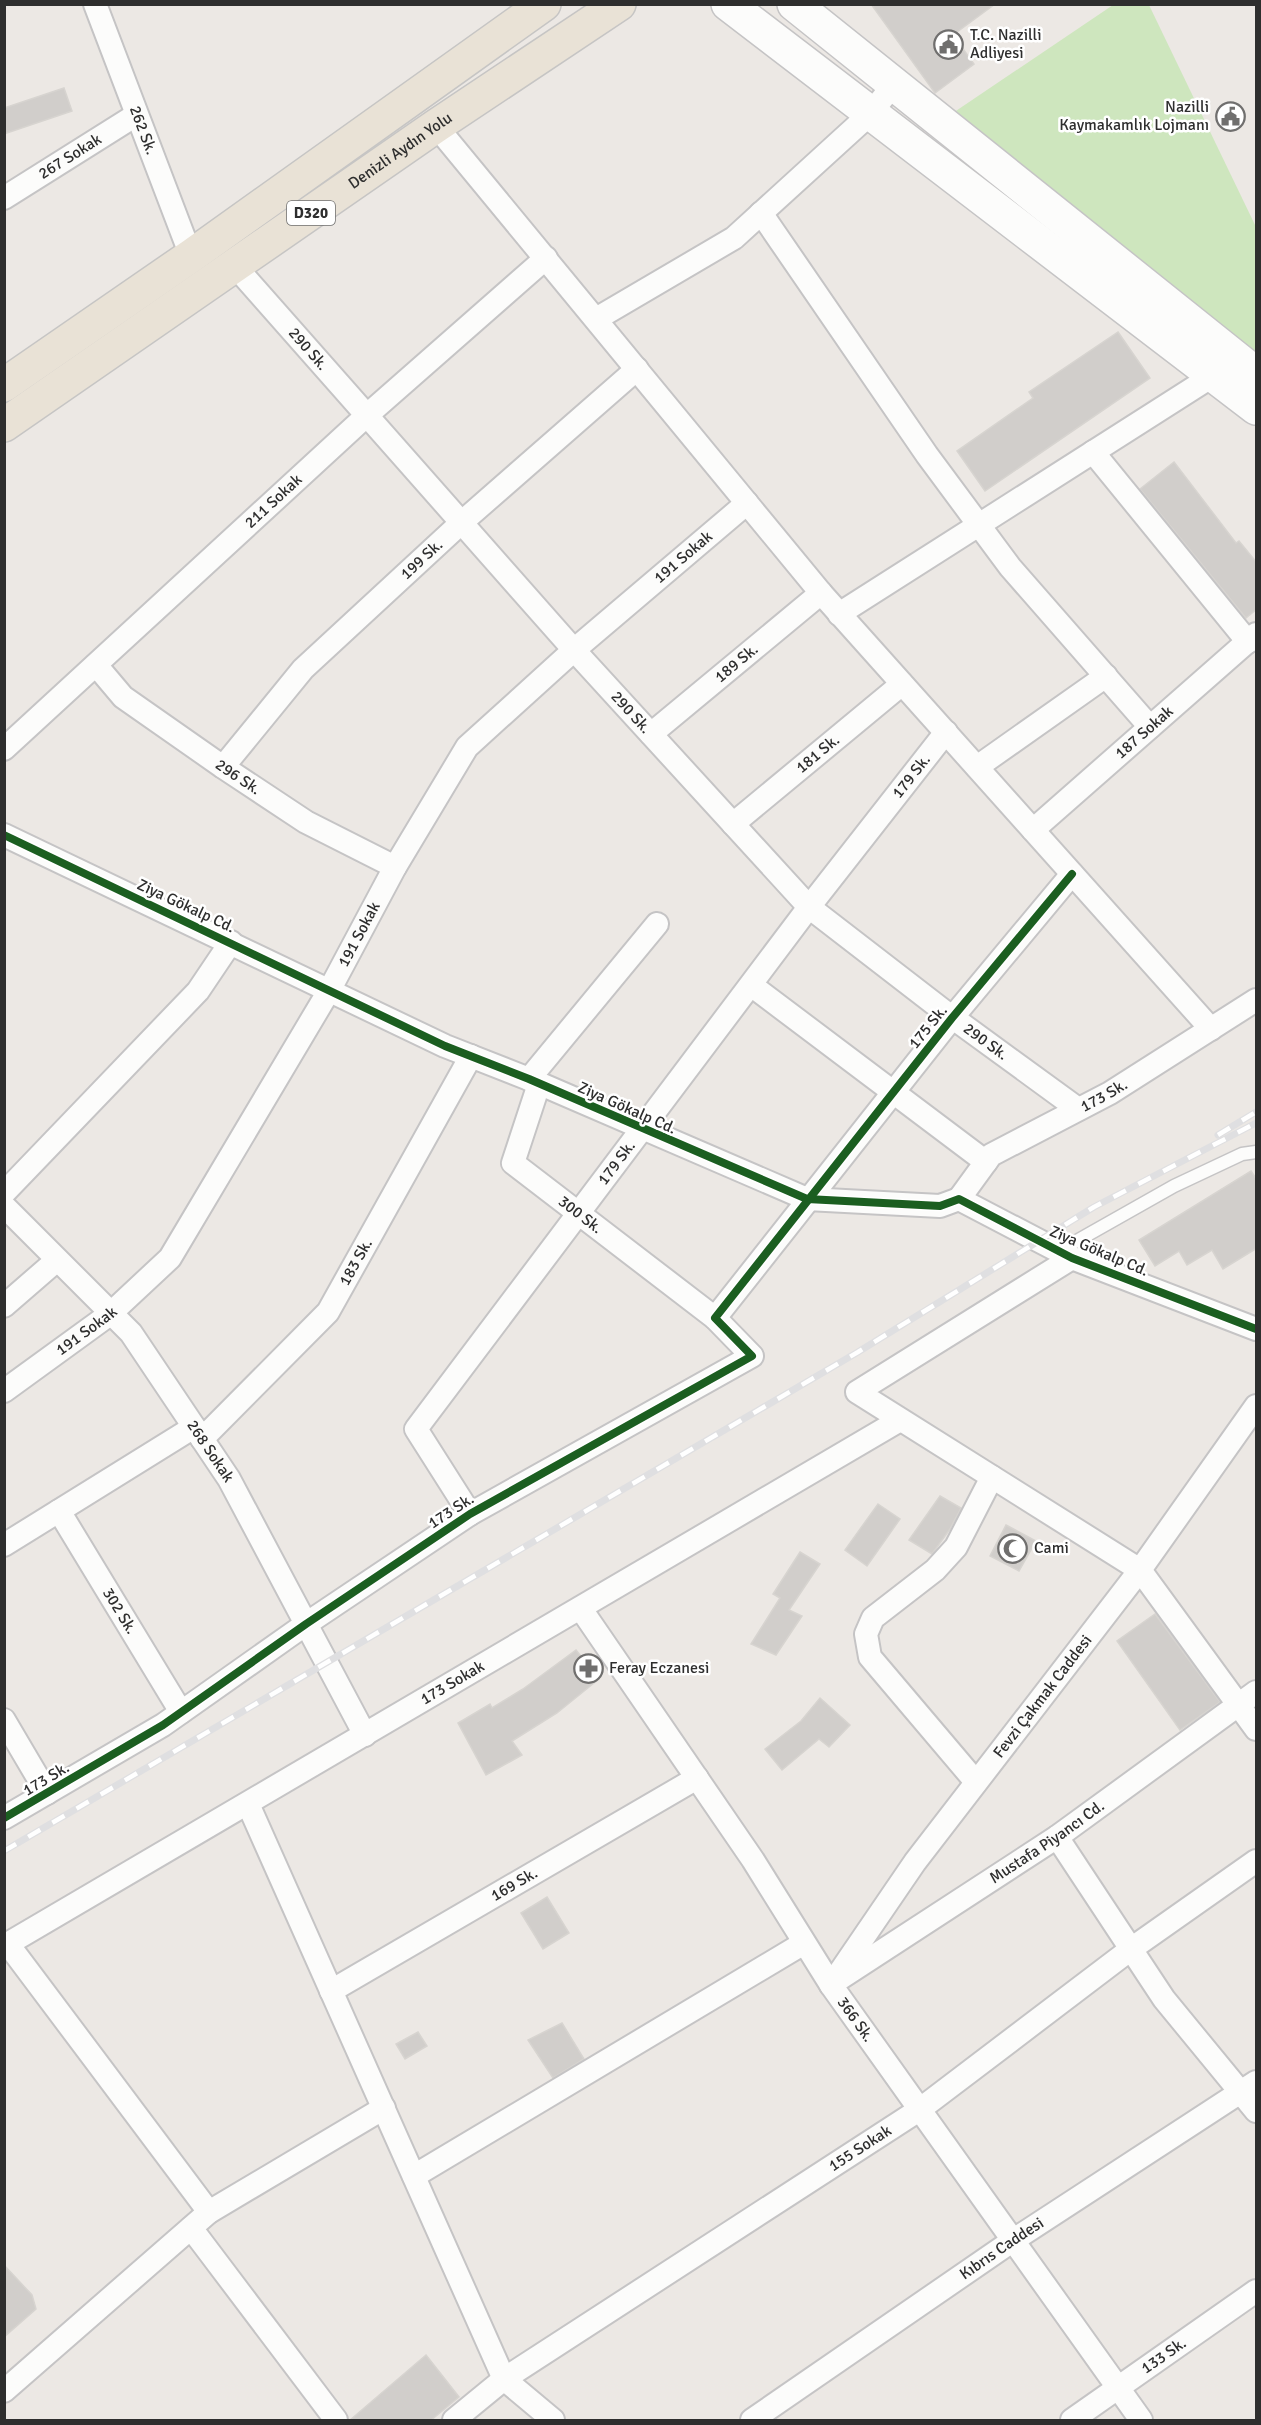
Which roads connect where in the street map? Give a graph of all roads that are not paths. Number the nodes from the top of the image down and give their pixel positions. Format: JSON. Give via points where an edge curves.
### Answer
{"nodes":[{"id":1,"x":95,"y":4,"type":"edge"},
{"id":2,"x":619,"y":4,"type":"edge"},
{"id":3,"x":728,"y":4,"type":"edge"},
{"id":4,"x":794,"y":4,"type":"edge"},
{"id":5,"x":541,"y":5,"type":"edge"},
{"id":6,"x":894,"y":84,"type":"junction"},
{"id":7,"x":870,"y":114,"type":"junction"},
{"id":8,"x":136,"y":115,"type":"junction"},
{"id":9,"x":436,"y":126,"type":"junction"},
{"id":10,"x":4,"y":198,"type":"edge"},
{"id":11,"x":761,"y":213,"type":"junction"},
{"id":12,"x":191,"y":256,"type":"junction"},
{"id":13,"x":546,"y":258,"type":"junction"},
{"id":14,"x":234,"y":265,"type":"junction"},
{"id":15,"x":596,"y":319,"type":"junction"},
{"id":16,"x":637,"y":369,"type":"junction"},
{"id":17,"x":1257,"y":374,"type":"edge"},
{"id":18,"x":1214,"y":375,"type":"junction"},
{"id":19,"x":4,"y":385,"type":"edge"},
{"id":20,"x":1257,"y":408,"type":"edge"},
{"id":21,"x":365,"y":417,"type":"junction"},
{"id":22,"x":4,"y":424,"type":"edge"},
{"id":23,"x":1093,"y":452,"type":"junction"},
{"id":24,"x":747,"y":503,"type":"junction"},
{"id":25,"x":460,"y":523,"type":"junction"},
{"id":26,"x":979,"y":525,"type":"junction"},
{"id":27,"x":821,"y":593,"type":"junction"},
{"id":28,"x":839,"y":614,"type":"junction"},
{"id":29,"x":1252,"y":638,"type":"edge"},
{"id":30,"x":574,"y":650,"type":"junction"},
{"id":31,"x":96,"y":665,"type":"junction"},
{"id":32,"x":1106,"y":676,"type":"junction"},
{"id":33,"x":902,"y":684,"type":"junction"},
{"id":34,"x":1150,"y":727,"type":"junction"},
{"id":35,"x":946,"y":732,"type":"junction"},
{"id":36,"x":651,"y":734,"type":"junction"},
{"id":37,"x":4,"y":749,"type":"edge"},
{"id":38,"x":223,"y":767,"type":"junction"},
{"id":39,"x":976,"y":767,"type":"junction"},
{"id":40,"x":733,"y":824,"type":"junction"},
{"id":41,"x":1033,"y":830,"type":"junction"},
{"id":42,"x":5,"y":838,"type":"edge"},
{"id":43,"x":395,"y":867,"type":"junction"},
{"id":44,"x":1072,"y":874,"type":"junction"},
{"id":45,"x":809,"y":907,"type":"junction"},
{"id":46,"x":657,"y":924,"type":"dead end"},
{"id":47,"x":231,"y":942,"type":"junction"},
{"id":48,"x":751,"y":985,"type":"junction"},
{"id":49,"x":330,"y":989,"type":"junction"},
{"id":50,"x":1257,"y":1000,"type":"edge"},
{"id":51,"x":952,"y":1018,"type":"junction"},
{"id":52,"x":1211,"y":1029,"type":"junction"},
{"id":53,"x":471,"y":1056,"type":"junction"},
{"id":54,"x":534,"y":1081,"type":"junction"},
{"id":55,"x":893,"y":1092,"type":"junction"},
{"id":56,"x":1078,"y":1108,"type":"junction"},
{"id":57,"x":643,"y":1130,"type":"junction"},
{"id":58,"x":1257,"y":1152,"type":"edge"},
{"id":59,"x":986,"y":1162,"type":"junction"},
{"id":60,"x":4,"y":1193,"type":"edge"},
{"id":61,"x":807,"y":1199,"type":"junction"},
{"id":62,"x":959,"y":1199,"type":"junction"},
{"id":63,"x":4,"y":1206,"type":"edge"},
{"id":64,"x":577,"y":1215,"type":"junction"},
{"id":65,"x":1066,"y":1255,"type":"junction"},
{"id":66,"x":57,"y":1260,"type":"junction"},
{"id":67,"x":4,"y":1306,"type":"edge"},
{"id":68,"x":110,"y":1314,"type":"junction"},
{"id":69,"x":715,"y":1318,"type":"junction"},
{"id":70,"x":1257,"y":1329,"type":"edge"},
{"id":71,"x":4,"y":1391,"type":"edge"},
{"id":72,"x":1257,"y":1406,"type":"edge"},
{"id":73,"x":900,"y":1420,"type":"junction"},
{"id":74,"x":198,"y":1433,"type":"junction"},
{"id":75,"x":993,"y":1477,"type":"junction"},
{"id":76,"x":59,"y":1511,"type":"junction"},
{"id":77,"x":470,"y":1514,"type":"junction"},
{"id":78,"x":4,"y":1545,"type":"edge"},
{"id":79,"x":1140,"y":1569,"type":"junction"},
{"id":80,"x":581,"y":1609,"type":"junction"},
{"id":81,"x":306,"y":1624,"type":"junction"},
{"id":82,"x":1248,"y":1698,"type":"edge"},
{"id":83,"x":181,"y":1712,"type":"junction"},
{"id":84,"x":4,"y":1720,"type":"edge"},
{"id":85,"x":1257,"y":1729,"type":"edge"},
{"id":86,"x":365,"y":1735,"type":"junction"},
{"id":87,"x":697,"y":1778,"type":"junction"},
{"id":88,"x":976,"y":1782,"type":"junction"},
{"id":89,"x":47,"y":1793,"type":"junction"},
{"id":90,"x":248,"y":1804,"type":"junction"},
{"id":91,"x":4,"y":1818,"type":"edge"},
{"id":92,"x":1057,"y":1837,"type":"junction"},
{"id":93,"x":1257,"y":1861,"type":"edge"},
{"id":94,"x":804,"y":1943,"type":"junction"},
{"id":95,"x":6,"y":1945,"type":"edge"},
{"id":96,"x":1131,"y":1949,"type":"junction"},
{"id":97,"x":831,"y":1985,"type":"junction"},
{"id":98,"x":331,"y":1990,"type":"junction"},
{"id":99,"x":1249,"y":2087,"type":"edge"},
{"id":100,"x":384,"y":2108,"type":"junction"},
{"id":101,"x":919,"y":2110,"type":"junction"},
{"id":102,"x":1257,"y":2111,"type":"edge"},
{"id":103,"x":414,"y":2176,"type":"junction"},
{"id":104,"x":209,"y":2212,"type":"junction"},
{"id":105,"x":191,"y":2228,"type":"junction"},
{"id":106,"x":1012,"y":2241,"type":"junction"},
{"id":107,"x":1257,"y":2291,"type":"edge"},
{"id":108,"x":504,"y":2379,"type":"junction"},
{"id":109,"x":1118,"y":2388,"type":"junction"},
{"id":110,"x":4,"y":2391,"type":"edge"},
{"id":111,"x":336,"y":2421,"type":"edge"},
{"id":112,"x":454,"y":2421,"type":"edge"},
{"id":113,"x":553,"y":2421,"type":"edge"},
{"id":114,"x":752,"y":2421,"type":"edge"},
{"id":115,"x":1072,"y":2421,"type":"edge"},
{"id":116,"x":1141,"y":2421,"type":"edge"}],
"edges":[{"from":1,"to":8,"type":"street","name":"262 Sk."},
{"from":2,"to":9,"type":"highway","name":"Denizli Aydın Yolu","number":"D320"},
{"from":3,"to":7,"type":"main road"},
{"from":4,"to":6,"type":"main road"},
{"from":5,"to":12,"type":"highway","number":"D320"},
{"from":6,"to":7,"type":"street"},
{"from":6,"to":17,"type":"main road"},
{"from":7,"to":11,"type":"street"},
{"from":7,"to":18,"type":"main road"},
{"from":8,"to":10,"type":"street","name":"267 Sokak"},
{"from":8,"to":12,"type":"street","name":"262 Sk."},
{"from":9,"to":13,"type":"street"},
{"from":9,"to":14,"type":"highway","name":"Denizli Aydın Yolu","number":"D320"},
{"from":11,"to":15,"type":"street","via":[[734,237]]},
{"from":11,"to":26,"type":"street"},
{"from":12,"to":19,"type":"highway","number":"D320"},
{"from":13,"to":15,"type":"street"},
{"from":13,"to":21,"type":"street","name":"211 Sokak"},
{"from":14,"to":21,"type":"street","name":"290 Sk."},
{"from":14,"to":22,"type":"highway","name":"Denizli Aydın Yolu","number":"D320"},
{"from":15,"to":16,"type":"street"},
{"from":16,"to":24,"type":"street"},
{"from":16,"to":25,"type":"street","name":"199 Sk."},
{"from":18,"to":20,"type":"main road"},
{"from":18,"to":23,"type":"street"},
{"from":21,"to":25,"type":"street","name":"290 Sk."},
{"from":21,"to":31,"type":"street","name":"211 Sokak"},
{"from":23,"to":26,"type":"street"},
{"from":23,"to":29,"type":"street"},
{"from":24,"to":27,"type":"street"},
{"from":24,"to":30,"type":"street","name":"191 Sokak"},
{"from":25,"to":30,"type":"street","name":"290 Sk."},
{"from":25,"to":38,"type":"street","name":"199 Sk.","via":[[303,669]]},
{"from":26,"to":28,"type":"street"},
{"from":26,"to":32,"type":"street","via":[[1010,567]]},
{"from":27,"to":28,"type":"street"},
{"from":27,"to":36,"type":"street","name":"189 Sk."},
{"from":28,"to":33,"type":"street"},
{"from":29,"to":34,"type":"street","name":"187 Sokak"},
{"from":30,"to":36,"type":"street","name":"290 Sk."},
{"from":30,"to":43,"type":"street","name":"191 Sokak","via":[[467,747]]},
{"from":31,"to":37,"type":"street","name":"211 Sokak"},
{"from":31,"to":38,"type":"street","name":"296 Sk.","via":[[123,697]]},
{"from":32,"to":34,"type":"street"},
{"from":32,"to":39,"type":"street"},
{"from":33,"to":35,"type":"street"},
{"from":33,"to":40,"type":"street","name":"181 Sk."},
{"from":34,"to":41,"type":"street","name":"187 Sokak"},
{"from":35,"to":39,"type":"street"},
{"from":35,"to":45,"type":"street","name":"179 Sk."},
{"from":36,"to":40,"type":"street","name":"290 Sk."},
{"from":38,"to":43,"type":"street","name":"296 Sk.","via":[[306,822]]},
{"from":39,"to":41,"type":"street"},
{"from":40,"to":45,"type":"street","name":"290 Sk."},
{"from":41,"to":44,"type":"street"},
{"from":42,"to":47,"type":"street","name":"Ziya Gökalp Cd."},
{"from":43,"to":49,"type":"street","name":"191 Sokak"},
{"from":44,"to":51,"type":"street","name":"175 Sk."},
{"from":44,"to":52,"type":"street"},
{"from":45,"to":48,"type":"street","name":"179 Sk."},
{"from":45,"to":51,"type":"street","name":"290 Sk."},
{"from":46,"to":54,"type":"street","name":"300 Sk."},
{"from":47,"to":49,"type":"street","name":"Ziya Gökalp Cd."},
{"from":47,"to":60,"type":"street","via":[[198,991]]},
{"from":48,"to":55,"type":"street"},
{"from":48,"to":57,"type":"street","name":"179 Sk."},
{"from":49,"to":53,"type":"street","name":"Ziya Gökalp Cd."},
{"from":49,"to":68,"type":"street","name":"191 Sokak","via":[[170,1258]]},
{"from":50,"to":52,"type":"street","name":"173 Sk."},
{"from":51,"to":55,"type":"street","name":"175 Sk."},
{"from":51,"to":56,"type":"street","name":"290 Sk."},
{"from":52,"to":56,"type":"street","name":"173 Sk.","via":[[1110,1093]]},
{"from":53,"to":54,"type":"street","name":"Ziya Gökalp Cd."},
{"from":53,"to":74,"type":"street","name":"183 Sk.","via":[[328,1312]]},
{"from":54,"to":57,"type":"street","name":"Ziya Gökalp Cd."},
{"from":54,"to":64,"type":"street","name":"300 Sk.","via":[[513,1163]]},
{"from":55,"to":59,"type":"street"},
{"from":55,"to":61,"type":"street","name":"175 Sk."},
{"from":56,"to":59,"type":"street","name":"173 Sk.","via":[[991,1155]]},
{"from":57,"to":61,"type":"street","name":"Ziya Gökalp Cd."},
{"from":57,"to":64,"type":"street","name":"179 Sk."},
{"from":58,"to":65,"type":"lane","via":[[1242,1154],[1174,1186]]},
{"from":59,"to":62,"type":"street","name":"173 Sk."},
{"from":61,"to":62,"type":"street","name":"Ziya Gökalp Cd.","via":[[940,1206]]},
{"from":61,"to":69,"type":"street"},
{"from":62,"to":65,"type":"street","name":"Ziya Gökalp Cd."},
{"from":63,"to":66,"type":"street","name":"268 Sokak"},
{"from":64,"to":69,"type":"street","name":"300 Sk."},
{"from":64,"to":77,"type":"street","name":"179 Sk.","via":[[416,1429]]},
{"from":65,"to":70,"type":"street","name":"Ziya Gökalp Cd."},
{"from":65,"to":73,"type":"street","via":[[857,1392]]},
{"from":66,"to":67,"type":"street"},
{"from":66,"to":68,"type":"street","name":"268 Sokak"},
{"from":68,"to":71,"type":"street","name":"191 Sokak"},
{"from":68,"to":74,"type":"street","name":"268 Sokak","via":[[131,1333]]},
{"from":69,"to":77,"type":"street","name":"173 Sk.","via":[[752,1356]]},
{"from":72,"to":79,"type":"street","name":"Fevzi Çakmak Caddesi"},
{"from":73,"to":75,"type":"street"},
{"from":73,"to":80,"type":"street","name":"173 Sokak"},
{"from":74,"to":76,"type":"street","name":"183 Sk."},
{"from":74,"to":81,"type":"street","name":"268 Sokak","via":[[228,1479]]},
{"from":75,"to":79,"type":"street"},
{"from":75,"to":88,"type":"street","via":[[956,1547],[935,1570],[873,1618],[866,1634],[870,1657]]},
{"from":76,"to":78,"type":"street","name":"183 Sk."},
{"from":76,"to":83,"type":"street","name":"302 Sk."},
{"from":77,"to":81,"type":"street","name":"173 Sk."},
{"from":79,"to":82,"type":"street"},
{"from":79,"to":88,"type":"street","name":"Fevzi Çakmak Caddesi"},
{"from":80,"to":86,"type":"street","name":"173 Sokak"},
{"from":80,"to":87,"type":"street","name":"366 Sk."},
{"from":81,"to":83,"type":"street","name":"173 Sk."},
{"from":81,"to":86,"type":"street","name":"268 Sokak"},
{"from":82,"to":85,"type":"street"},
{"from":82,"to":92,"type":"street","name":"Mustafa Piyancı Cd."},
{"from":83,"to":89,"type":"street","name":"173 Sk."},
{"from":84,"to":89,"type":"street"},
{"from":86,"to":90,"type":"street","name":"173 Sokak"},
{"from":87,"to":94,"type":"street","name":"366 Sk."},
{"from":87,"to":98,"type":"street","name":"169 Sk."},
{"from":88,"to":97,"type":"street","name":"Fevzi Çakmak Caddesi","via":[[915,1862]]},
{"from":89,"to":91,"type":"street","name":"173 Sk."},
{"from":90,"to":95,"type":"street","name":"173 Sokak"},
{"from":90,"to":98,"type":"street"},
{"from":92,"to":96,"type":"street"},
{"from":92,"to":97,"type":"street","name":"Mustafa Piyancı Cd."},
{"from":93,"to":96,"type":"street","name":"155 Sokak"},
{"from":94,"to":97,"type":"street","name":"366 Sk."},
{"from":94,"to":103,"type":"street"},
{"from":95,"to":104,"type":"street"},
{"from":96,"to":99,"type":"street","via":[[1164,1999]]},
{"from":96,"to":101,"type":"street","name":"155 Sokak"},
{"from":97,"to":101,"type":"street","name":"366 Sk."},
{"from":98,"to":100,"type":"street"},
{"from":99,"to":102,"type":"street"},
{"from":99,"to":106,"type":"street","name":"Kıbrıs Caddesi"},
{"from":100,"to":103,"type":"street"},
{"from":100,"to":104,"type":"street"},
{"from":101,"to":106,"type":"street","name":"366 Sk."},
{"from":101,"to":108,"type":"street","name":"155 Sokak"},
{"from":103,"to":108,"type":"street"},
{"from":104,"to":105,"type":"street"},
{"from":105,"to":110,"type":"street"},
{"from":105,"to":111,"type":"street"},
{"from":106,"to":109,"type":"street","name":"366 Sk."},
{"from":106,"to":114,"type":"street","name":"Kıbrıs Caddesi"},
{"from":107,"to":109,"type":"street","name":"133 Sk."},
{"from":108,"to":112,"type":"street","name":"155 Sokak"},
{"from":108,"to":113,"type":"street"},
{"from":109,"to":115,"type":"street","name":"133 Sk."},
{"from":109,"to":116,"type":"street","name":"366 Sk."}]}
